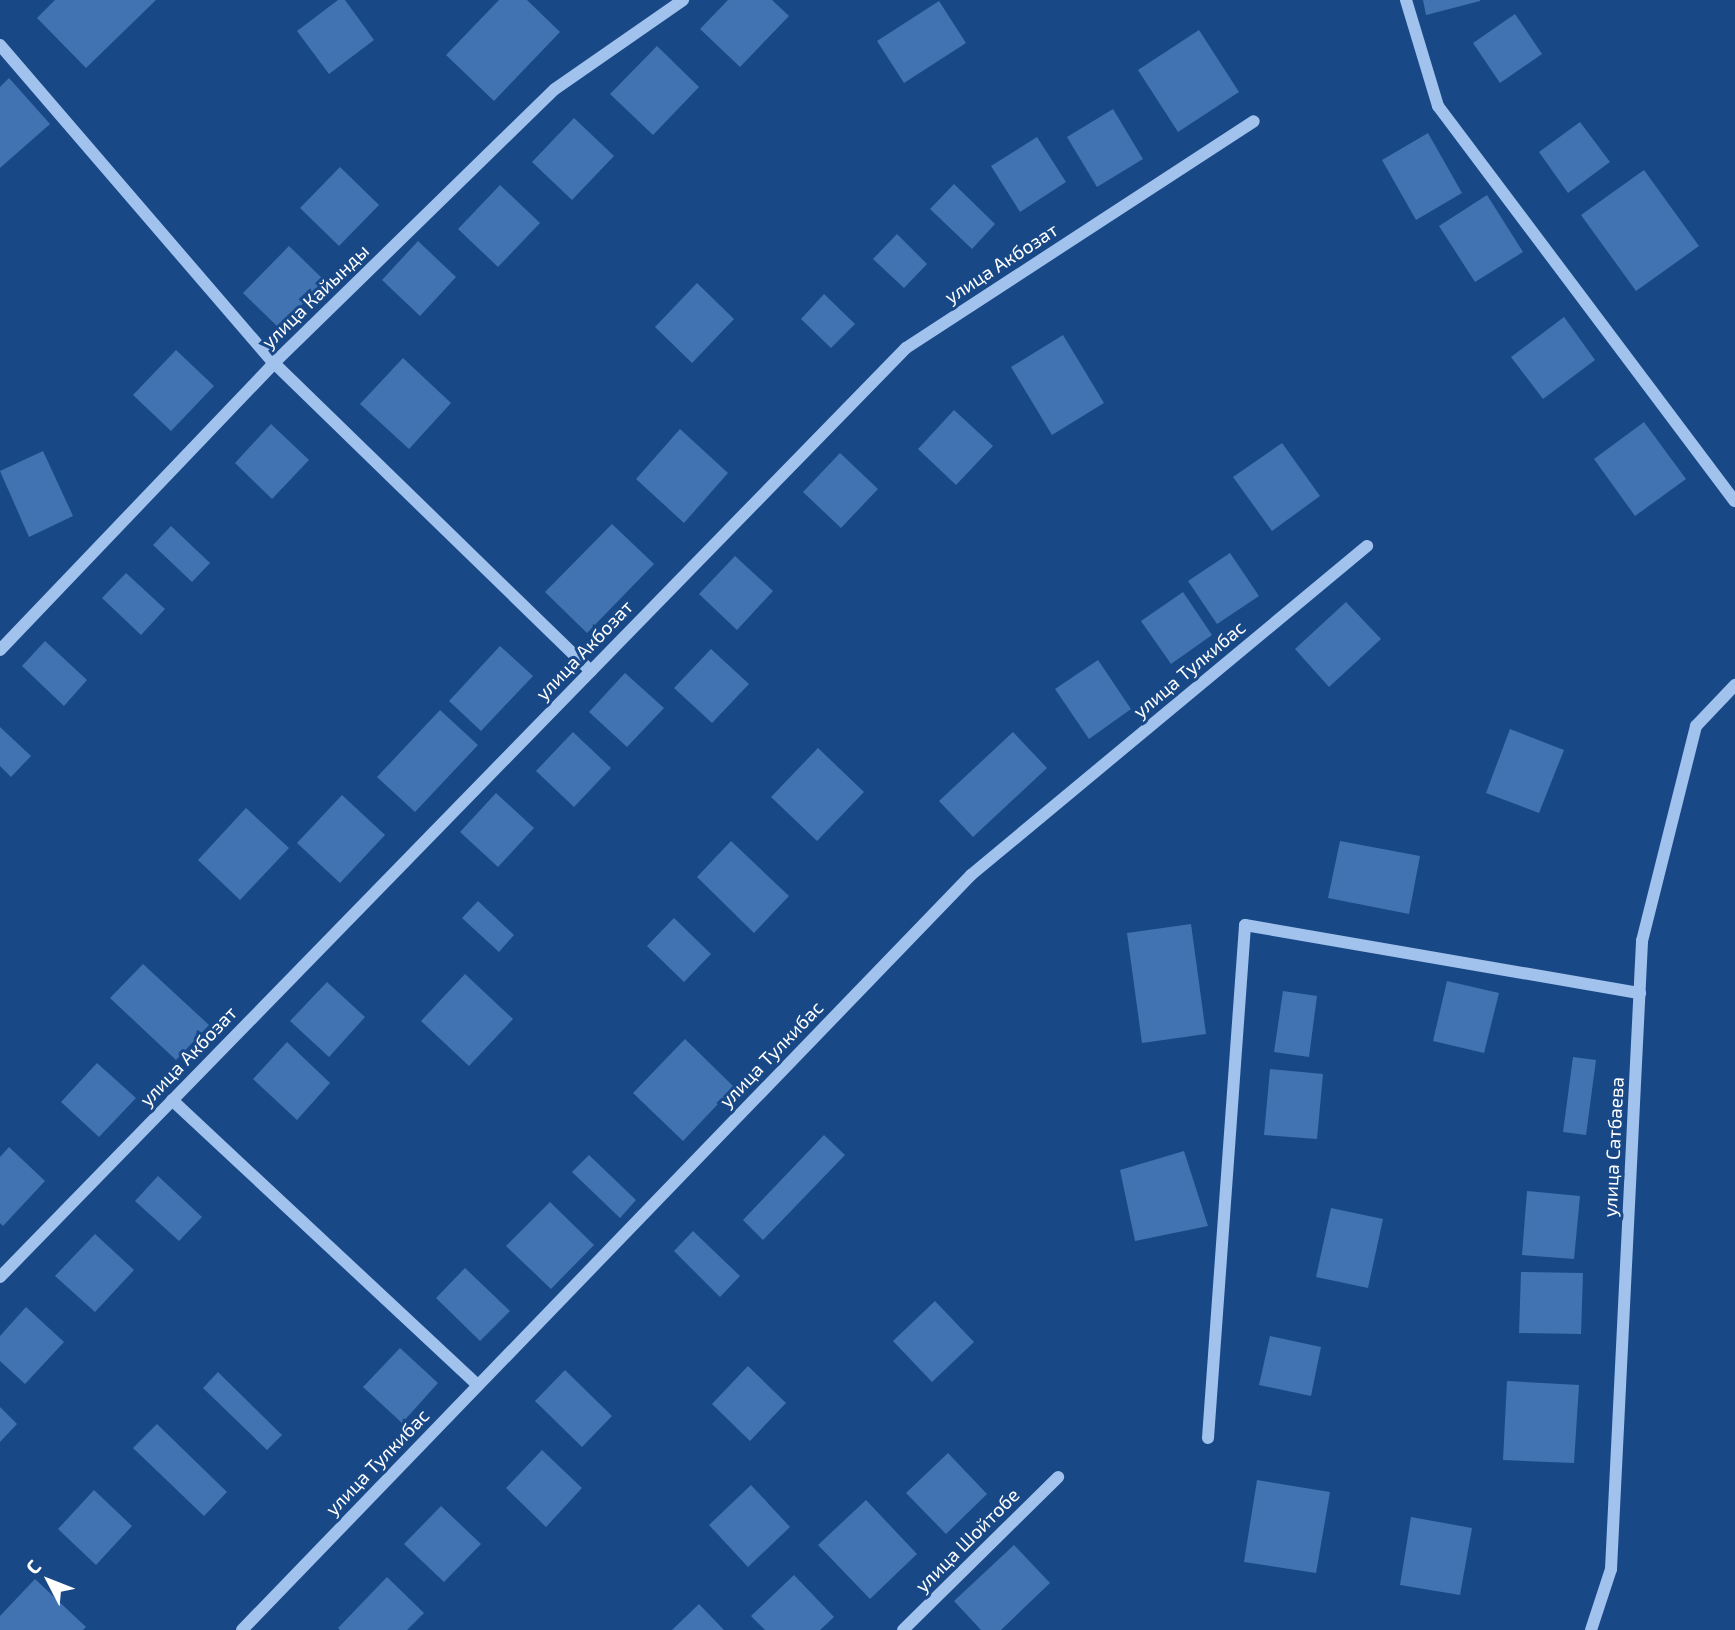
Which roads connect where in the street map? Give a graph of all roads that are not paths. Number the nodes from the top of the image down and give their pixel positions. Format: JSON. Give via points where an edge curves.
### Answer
{"nodes":[{"id":1,"x":683,"y":0,"type":"edge"},
{"id":2,"x":1406,"y":0,"type":"edge"},
{"id":3,"x":0,"y":44,"type":"edge"},
{"id":4,"x":1254,"y":121,"type":"dead end"},
{"id":5,"x":274,"y":363,"type":"junction"},
{"id":6,"x":1735,"y":501,"type":"edge"},
{"id":7,"x":1367,"y":546,"type":"dead end"},
{"id":8,"x":0,"y":650,"type":"edge"},
{"id":9,"x":591,"y":671,"type":"junction"},
{"id":10,"x":1735,"y":685,"type":"edge"},
{"id":11,"x":1640,"y":993,"type":"junction"},
{"id":12,"x":172,"y":1100,"type":"junction"},
{"id":13,"x":0,"y":1277,"type":"edge"},
{"id":14,"x":478,"y":1385,"type":"junction"},
{"id":15,"x":1208,"y":1438,"type":"dead end"},
{"id":16,"x":1058,"y":1477,"type":"dead end"},
{"id":17,"x":242,"y":1630,"type":"edge"},
{"id":18,"x":903,"y":1630,"type":"edge"},
{"id":19,"x":1591,"y":1630,"type":"edge"}],
"edges":[{"from":1,"to":5,"type":"street","name":"улица Кайынды","via":[[555,89]]},
{"from":2,"to":6,"type":"street","via":[[1438,106]]},
{"from":3,"to":5,"type":"street"},
{"from":4,"to":9,"type":"street","name":"улица Акбозат","via":[[906,348]]},
{"from":5,"to":8,"type":"street","name":"улица Кайынды"},
{"from":5,"to":9,"type":"street"},
{"from":7,"to":14,"type":"street","name":"улица Тулкибас","via":[[971,875]]},
{"from":9,"to":12,"type":"street","name":"улица Акбозат"},
{"from":10,"to":11,"type":"street","name":"улица Сатбаева","via":[[1696,726],[1642,941]]},
{"from":11,"to":15,"type":"street","via":[[1245,925]]},
{"from":11,"to":19,"type":"street","name":"улица Сатбаева","via":[[1611,1569]]},
{"from":12,"to":13,"type":"street","name":"улица Акбозат"},
{"from":12,"to":14,"type":"street"},
{"from":14,"to":17,"type":"street","name":"улица Тулкибас"},
{"from":16,"to":18,"type":"street","name":"улица Шойтобе"}]}
